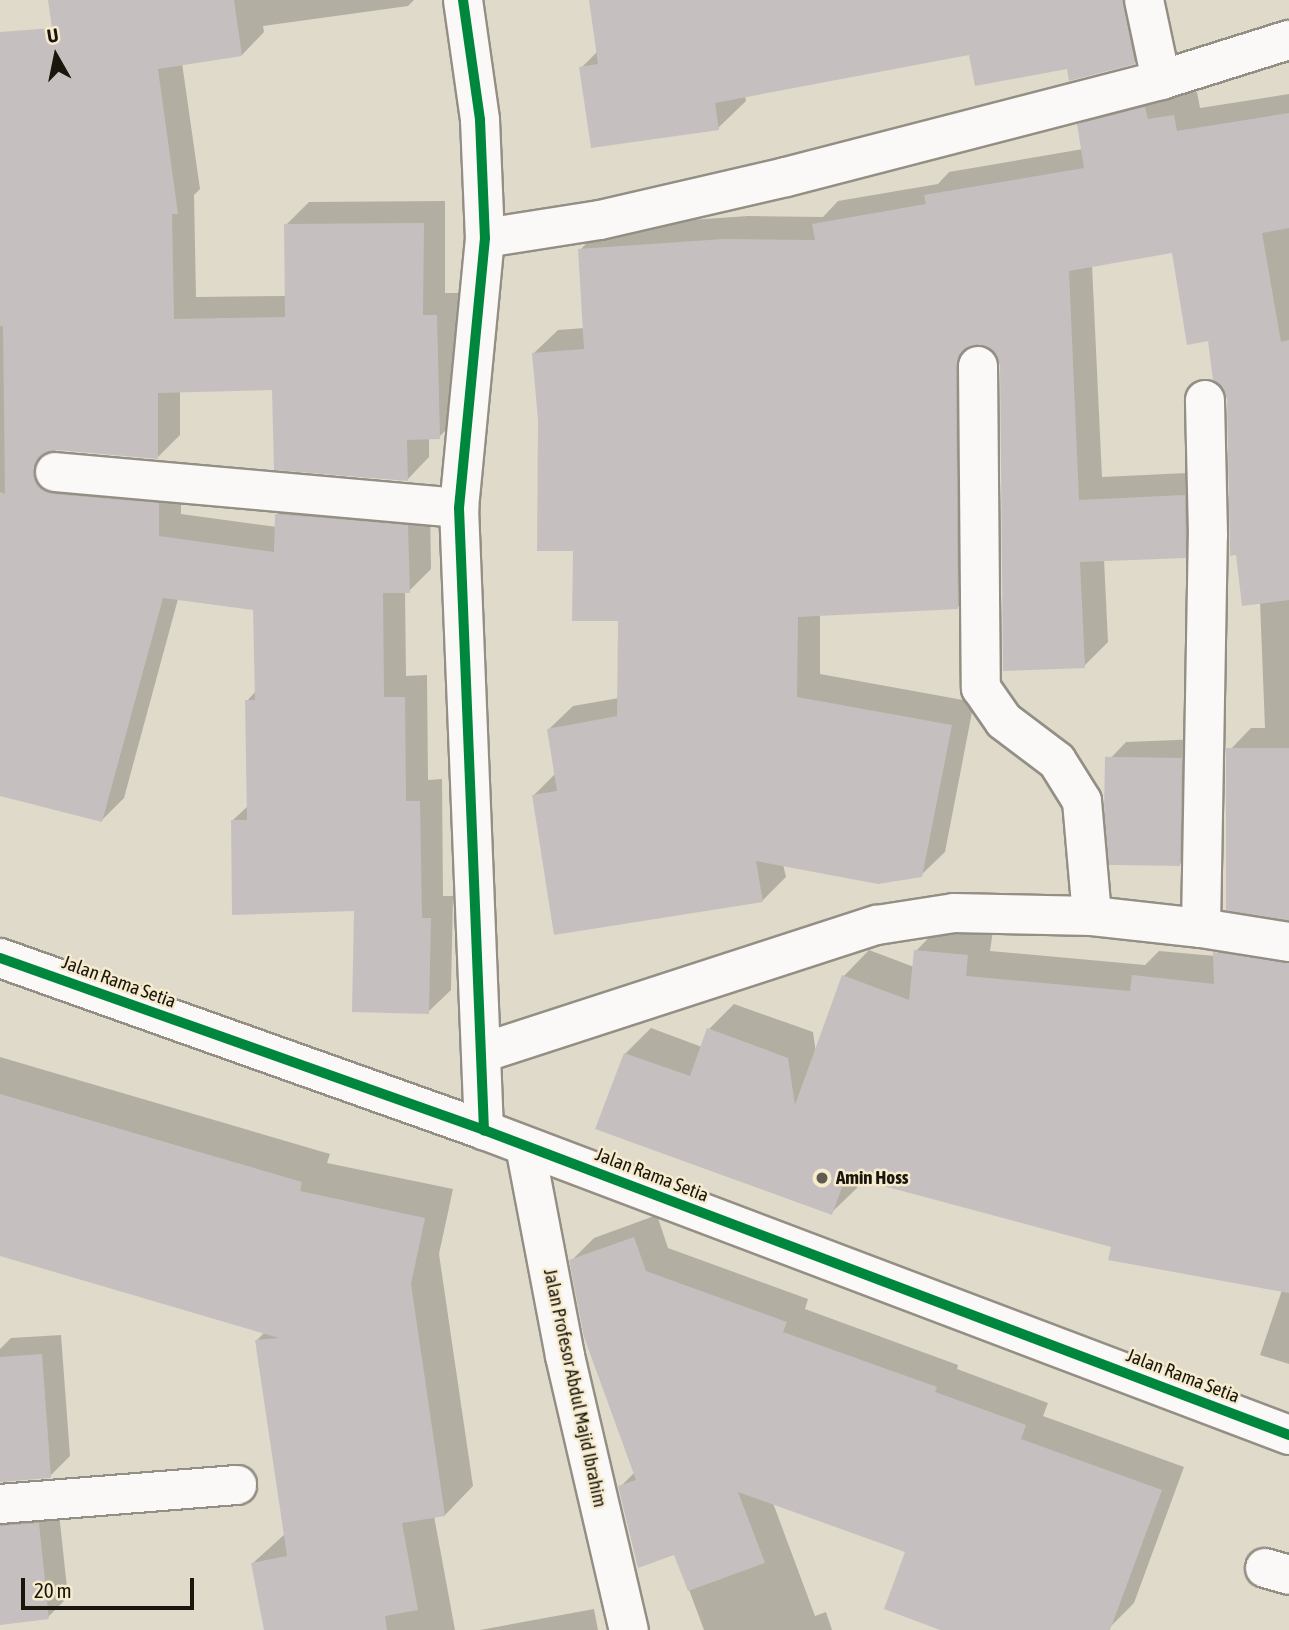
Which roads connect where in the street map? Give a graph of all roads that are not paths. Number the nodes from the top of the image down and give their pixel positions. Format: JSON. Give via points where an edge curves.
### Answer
{"nodes":[{"id":1,"x":463,"y":0,"type":"edge"},
{"id":2,"x":1144,"y":0,"type":"edge"},
{"id":3,"x":1289,"y":40,"type":"edge"},
{"id":4,"x":1161,"y":80,"type":"junction"},
{"id":5,"x":485,"y":239,"type":"junction"},
{"id":6,"x":978,"y":366,"type":"dead end"},
{"id":7,"x":1205,"y":400,"type":"dead end"},
{"id":8,"x":55,"y":472,"type":"dead end"},
{"id":9,"x":459,"y":508,"type":"junction"},
{"id":10,"x":1092,"y":916,"type":"junction"},
{"id":11,"x":1201,"y":928,"type":"junction"},
{"id":12,"x":1289,"y":942,"type":"edge"},
{"id":13,"x":0,"y":958,"type":"edge"},
{"id":14,"x":482,"y":1053,"type":"junction"},
{"id":15,"x":484,"y":1130,"type":"junction"},
{"id":16,"x":525,"y":1146,"type":"junction"},
{"id":17,"x":1289,"y":1435,"type":"edge"},
{"id":18,"x":237,"y":1485,"type":"dead end"},
{"id":19,"x":0,"y":1504,"type":"edge"},
{"id":20,"x":629,"y":1630,"type":"edge"}],
"edges":[{"from":1,"to":5,"type":"street","via":[[480,120]]},
{"from":2,"to":4,"type":"street"},
{"from":3,"to":4,"type":"street"},
{"from":4,"to":5,"type":"street","via":[[772,180],[600,220]]},
{"from":5,"to":9,"type":"street"},
{"from":6,"to":10,"type":"street","via":[[981,688],[1004,721],[1057,761],[1082,802]]},
{"from":7,"to":11,"type":"street","via":[[1208,535]]},
{"from":8,"to":9,"type":"street"},
{"from":9,"to":14,"type":"street"},
{"from":10,"to":11,"type":"street"},
{"from":10,"to":14,"type":"street","via":[[954,913],[877,925]]},
{"from":11,"to":12,"type":"street"},
{"from":13,"to":15,"type":"street","name":"Jalan Rama Setia"},
{"from":14,"to":15,"type":"street"},
{"from":15,"to":16,"type":"street","name":"Jalan Rama Setia"},
{"from":16,"to":17,"type":"street","name":"Jalan Rama Setia"},
{"from":16,"to":20,"type":"street","name":"Jalan Profesor Abdul Majid Ibrahim","via":[[565,1356]]},
{"from":18,"to":19,"type":"street"}]}
